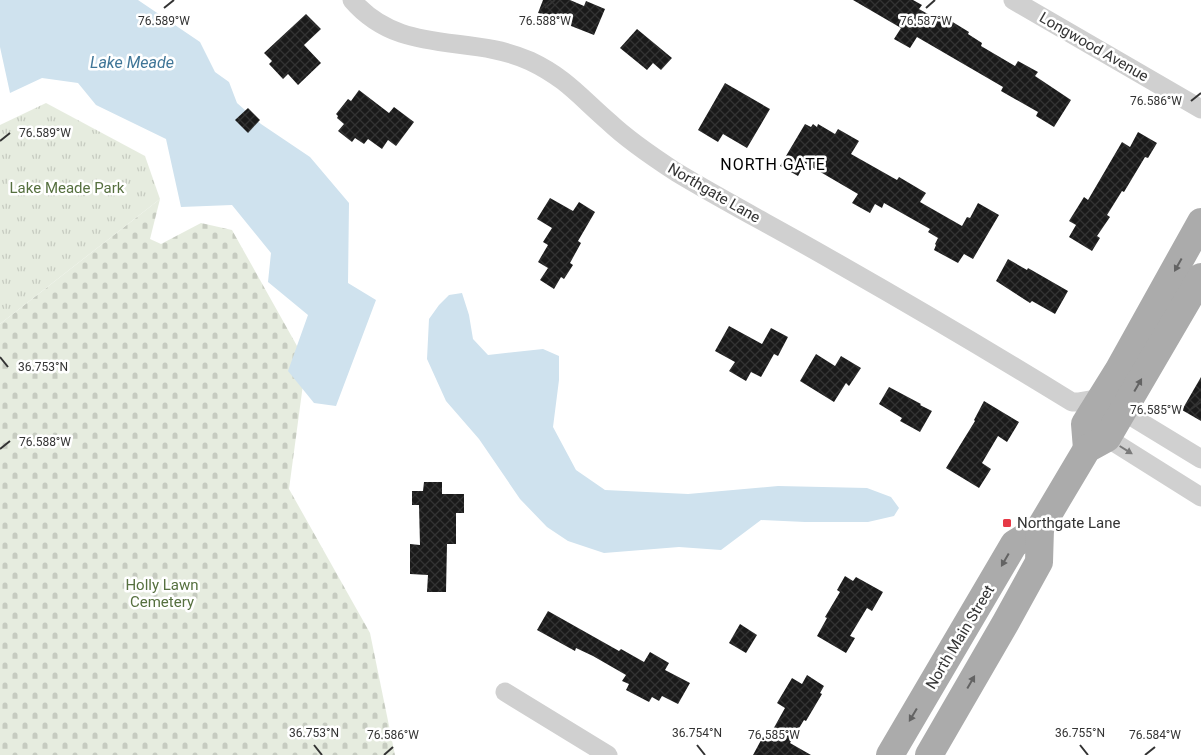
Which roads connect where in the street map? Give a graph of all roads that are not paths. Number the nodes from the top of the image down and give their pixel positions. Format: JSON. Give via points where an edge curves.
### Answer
{"nodes":[{"id":1,"x":352,"y":0,"type":"edge"},
{"id":2,"x":1013,"y":0,"type":"edge"},
{"id":3,"x":1201,"y":109,"type":"edge"},
{"id":4,"x":1201,"y":222,"type":"edge"},
{"id":5,"x":1201,"y":277,"type":"edge"},
{"id":6,"x":1097,"y":420,"type":"junction"},
{"id":7,"x":1201,"y":459,"type":"edge"},
{"id":8,"x":1201,"y":497,"type":"edge"},
{"id":9,"x":1040,"y":528,"type":"junction"},
{"id":10,"x":505,"y":692,"type":"dead end"},
{"id":11,"x":608,"y":755,"type":"edge"},
{"id":12,"x":890,"y":755,"type":"edge"},
{"id":13,"x":930,"y":755,"type":"edge"}],
"edges":[{"from":1,"to":6,"type":"street","name":"Northgate Lane","via":[[377,23],[392,30],[418,39],[495,50],[546,68],[564,80],[641,149],[677,172],[838,263]]},
{"from":2,"to":3,"type":"street","name":"Longwood Avenue"},
{"from":4,"to":6,"type":"main road","name":"North Main Street","one_way":true},
{"from":6,"to":5,"type":"main road","name":"North Main Street","one_way":true},
{"from":6,"to":7,"type":"street"},
{"from":6,"to":8,"type":"street","one_way":true},
{"from":6,"to":9,"type":"main road","name":"North Main Street"},
{"from":9,"to":12,"type":"main road","name":"North Main Street","one_way":true,"via":[[1014,544]]},
{"from":13,"to":9,"type":"main road","name":"North Main Street","one_way":true,"via":[[1039,562]]},
{"from":10,"to":11,"type":"street"}]}
